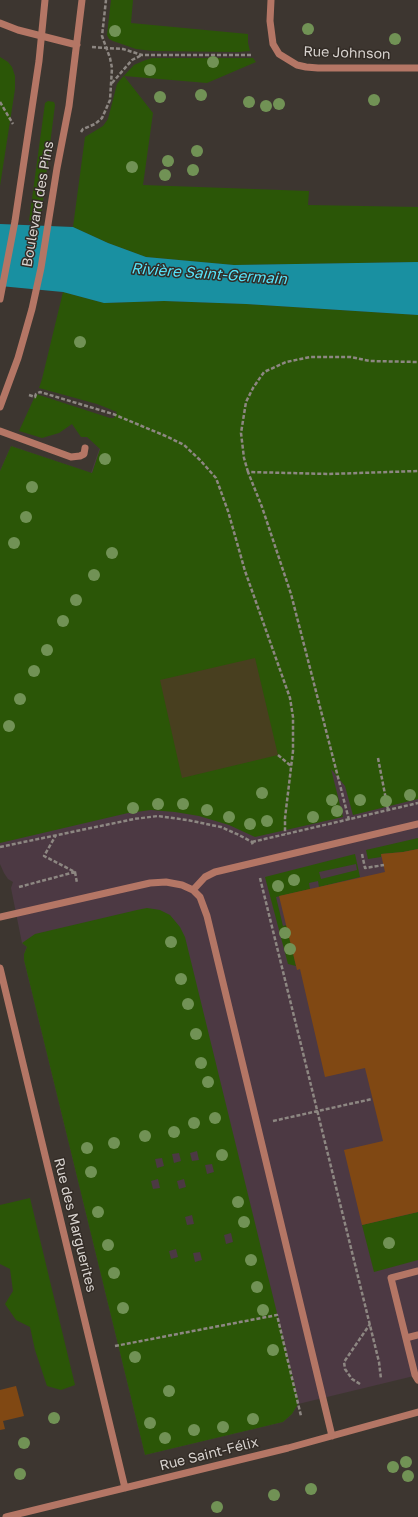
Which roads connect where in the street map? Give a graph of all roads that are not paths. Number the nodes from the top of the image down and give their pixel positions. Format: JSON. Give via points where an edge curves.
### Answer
{"nodes":[{"id":1,"x":45,"y":0,"type":"edge"},
{"id":2,"x":82,"y":0,"type":"edge"},
{"id":3,"x":271,"y":0,"type":"edge"},
{"id":4,"x":0,"y":23,"type":"edge"},
{"id":5,"x":41,"y":37,"type":"junction"},
{"id":6,"x":77,"y":45,"type":"junction"},
{"id":7,"x":418,"y":68,"type":"edge"},
{"id":8,"x":0,"y":299,"type":"edge"},
{"id":9,"x":0,"y":407,"type":"edge"},
{"id":10,"x":0,"y":431,"type":"edge"},
{"id":11,"x":85,"y":448,"type":"dead end"},
{"id":12,"x":418,"y":824,"type":"edge"},
{"id":13,"x":193,"y":890,"type":"junction"},
{"id":14,"x":0,"y":917,"type":"edge"},
{"id":15,"x":0,"y":968,"type":"edge"},
{"id":16,"x":418,"y":1271,"type":"edge"},
{"id":17,"x":418,"y":1335,"type":"edge"},
{"id":18,"x":406,"y":1338,"type":"junction"},
{"id":19,"x":418,"y":1380,"type":"edge"},
{"id":20,"x":418,"y":1412,"type":"edge"},
{"id":21,"x":332,"y":1436,"type":"junction"},
{"id":22,"x":125,"y":1488,"type":"junction"},
{"id":23,"x":6,"y":1517,"type":"edge"}],
"edges":[{"from":1,"to":5,"type":"street","name":"Boulevard des Pins"},
{"from":2,"to":6,"type":"street","name":"Boulevard des Pins"},
{"from":3,"to":7,"type":"street","name":"Rue Johnson","via":[[273,44],[279,54],[287,60],[306,68]]},
{"from":4,"to":5,"type":"street"},
{"from":5,"to":6,"type":"street"},
{"from":5,"to":8,"type":"street","name":"Boulevard des Pins","via":[[16,221]]},
{"from":6,"to":9,"type":"street","name":"Boulevard des Pins","via":[[41,268],[18,358]]},
{"from":10,"to":11,"type":"street","via":[[71,457],[84,454]]},
{"from":12,"to":13,"type":"street","via":[[215,872],[205,877]]},
{"from":13,"to":14,"type":"street","via":[[166,882],[150,883]]},
{"from":13,"to":21,"type":"street","via":[[200,897],[207,916]]},
{"from":15,"to":22,"type":"street","name":"Rue des Marguerites"},
{"from":16,"to":18,"type":"street","via":[[391,1278]]},
{"from":17,"to":18,"type":"street"},
{"from":18,"to":19,"type":"street"},
{"from":20,"to":21,"type":"street","name":"Rue Saint-Félix"},
{"from":21,"to":22,"type":"street","name":"Rue Saint-Félix"},
{"from":22,"to":23,"type":"street","name":"Rue Saint-Félix"}]}
